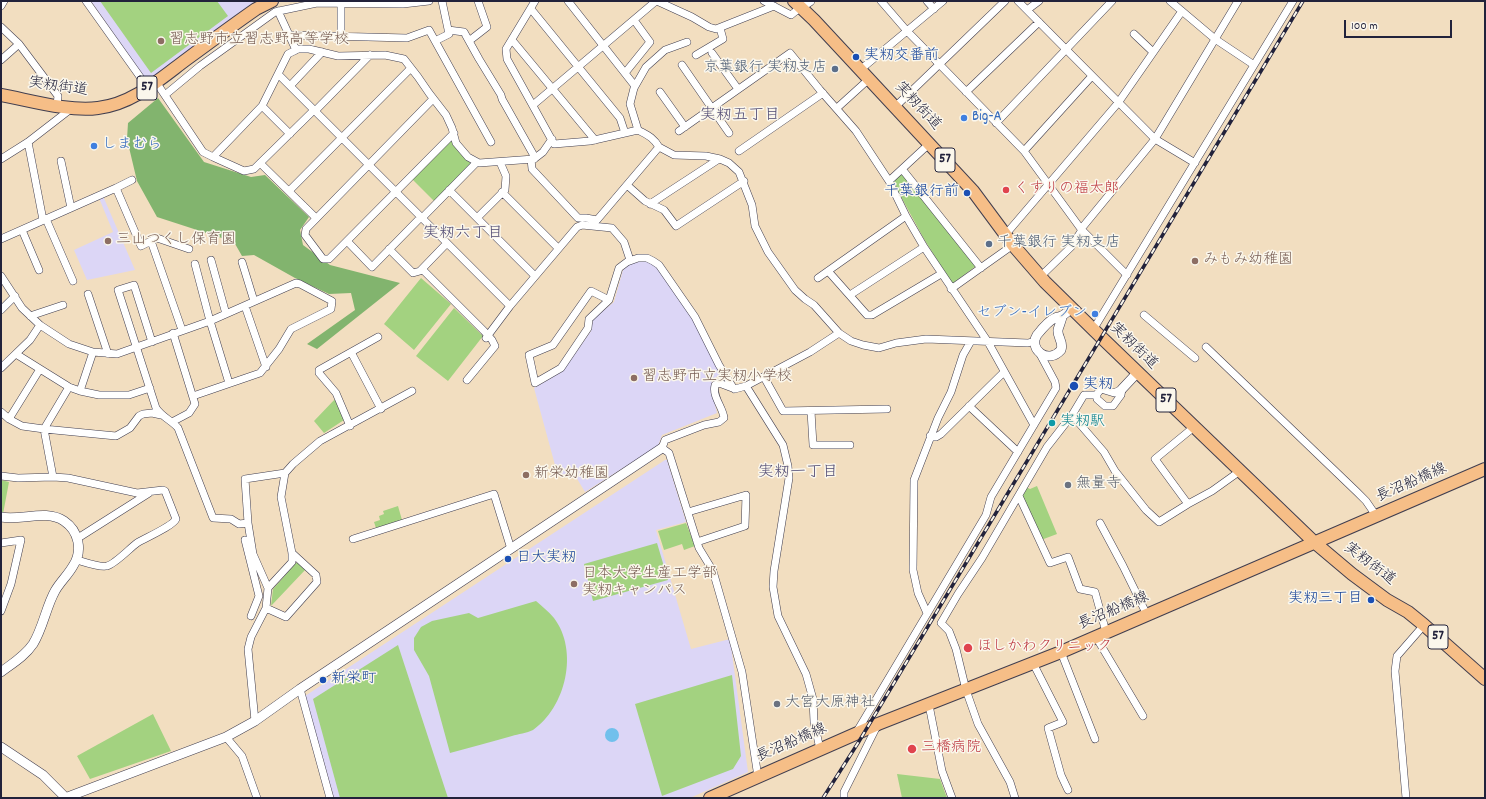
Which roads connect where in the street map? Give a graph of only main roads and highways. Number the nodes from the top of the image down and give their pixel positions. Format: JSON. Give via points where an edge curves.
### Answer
{"nodes":[{"id":1,"x":802,"y":3,"type":"edge"},
{"id":2,"x":275,"y":6,"type":"edge"},
{"id":3,"x":1,"y":95,"type":"edge"},
{"id":4,"x":1485,"y":470,"type":"edge"},
{"id":5,"x":1314,"y":542,"type":"junction"},
{"id":6,"x":1485,"y":679,"type":"edge"},
{"id":7,"x":710,"y":798,"type":"edge"}],
"edges":[{"from":1,"to":5,"type":"main road","name":"実籾街道","number":"57","via":[[869,80],[973,191],[1067,312],[1093,330]]},
{"from":2,"to":3,"type":"main road","name":"実籾街道","number":"57","via":[[256,9],[152,85],[118,104],[97,108],[73,108]]},
{"from":4,"to":5,"type":"main road","name":"長沼船橋線"},
{"from":5,"to":6,"type":"main road","name":"実籾街道","number":"57","via":[[1352,574],[1408,612]]},
{"from":5,"to":7,"type":"main road","name":"長沼船橋線","via":[[1061,652],[878,724]]}]}
